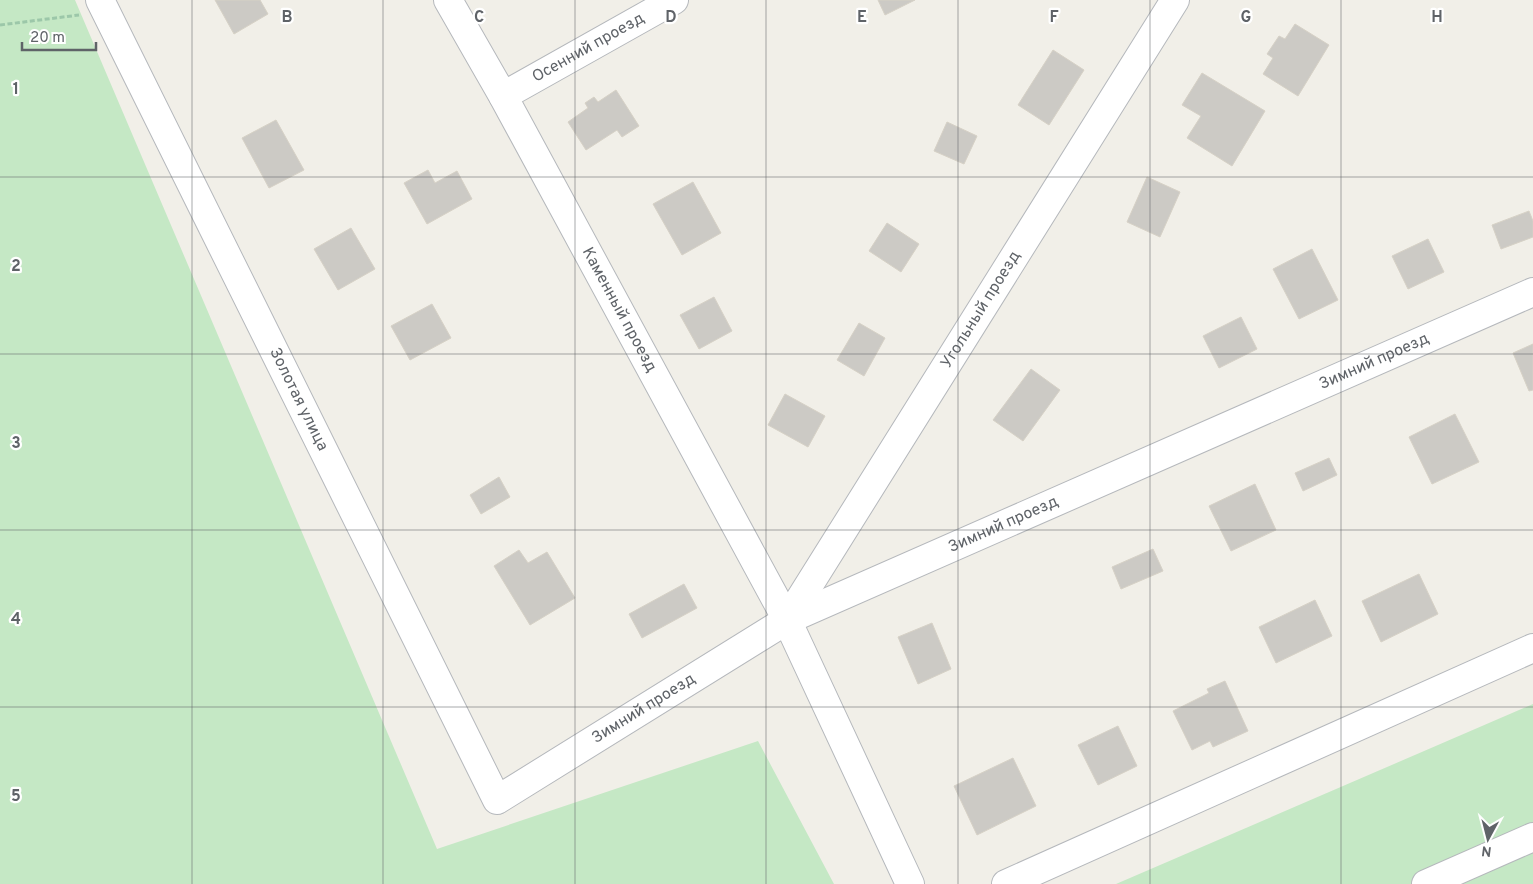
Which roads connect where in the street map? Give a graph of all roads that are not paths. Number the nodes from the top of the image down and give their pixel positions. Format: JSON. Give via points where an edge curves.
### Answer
{"nodes":[{"id":1,"x":448,"y":0,"type":"edge"},
{"id":2,"x":674,"y":0,"type":"edge"},
{"id":3,"x":1175,"y":0,"type":"edge"},
{"id":4,"x":102,"y":6,"type":"edge"},
{"id":5,"x":503,"y":96,"type":"junction"},
{"id":6,"x":1533,"y":292,"type":"edge"},
{"id":7,"x":787,"y":620,"type":"junction"},
{"id":8,"x":1533,"y":648,"type":"edge"},
{"id":9,"x":497,"y":800,"type":"joint"},
{"id":10,"x":1533,"y":837,"type":"edge"},
{"id":11,"x":910,"y":884,"type":"edge"},
{"id":12,"x":1006,"y":884,"type":"edge"},
{"id":13,"x":1426,"y":884,"type":"edge"}],
"edges":[{"from":1,"to":5,"type":"street","name":"Каменный проезд"},
{"from":2,"to":5,"type":"street","name":"Осенний проезд"},
{"from":3,"to":7,"type":"street","name":"Угольный проезд"},
{"from":4,"to":9,"type":"street","name":"Золотая улица"},
{"from":5,"to":7,"type":"street","name":"Каменный проезд"},
{"from":6,"to":7,"type":"street","name":"Зимний проезд"},
{"from":7,"to":9,"type":"street","name":"Зимний проезд"},
{"from":7,"to":11,"type":"street","name":"Каменный проезд"},
{"from":8,"to":12,"type":"street"},
{"from":10,"to":13,"type":"street"}]}
